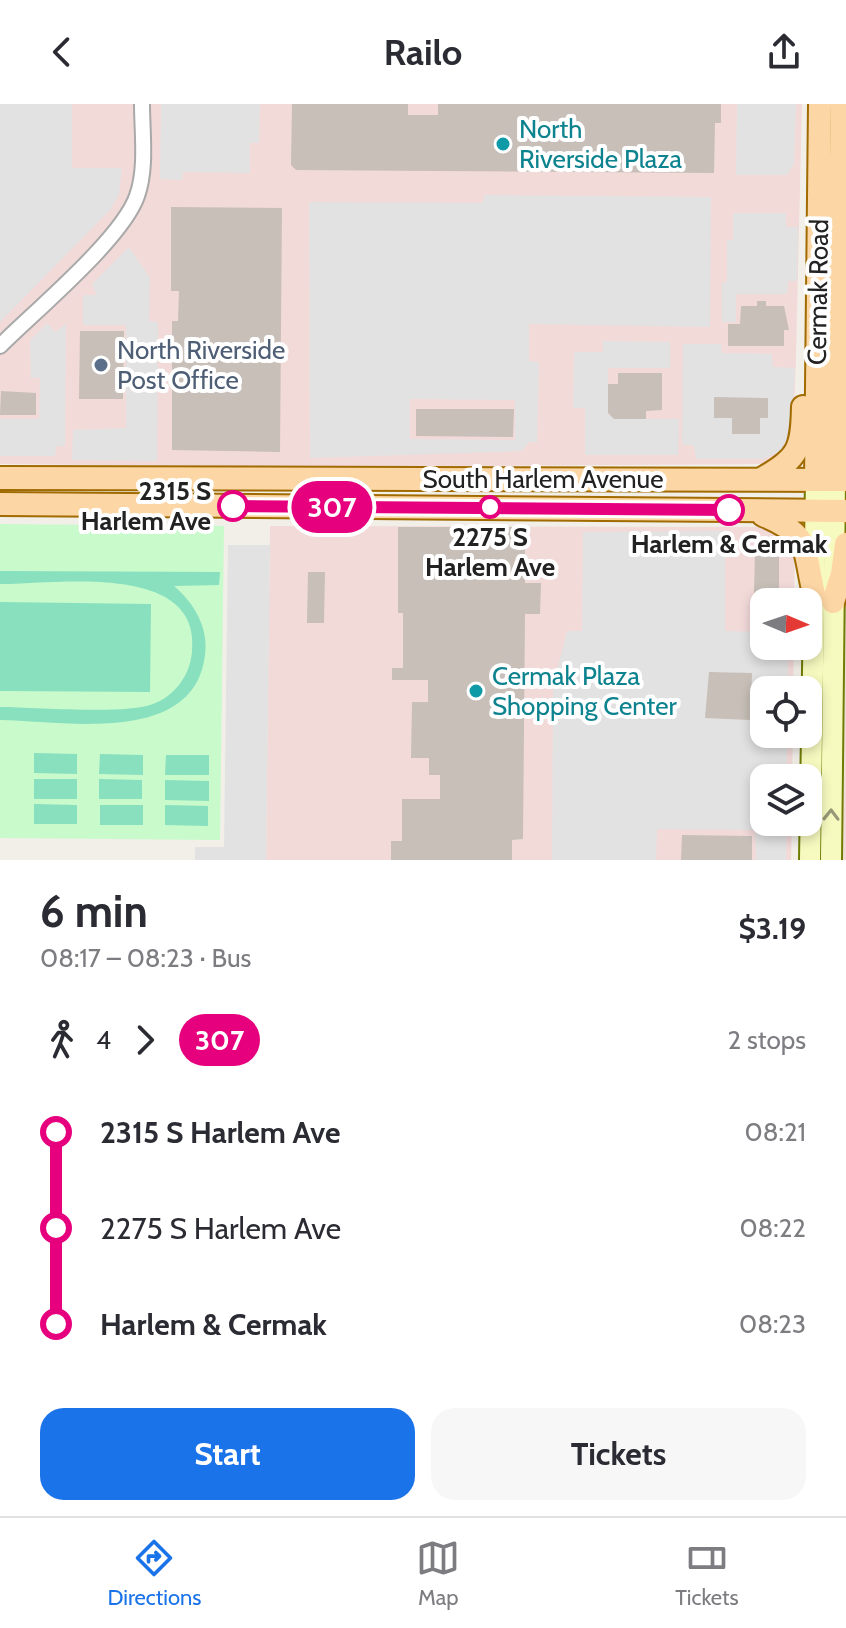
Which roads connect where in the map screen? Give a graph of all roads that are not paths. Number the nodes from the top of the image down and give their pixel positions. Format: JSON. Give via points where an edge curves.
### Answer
{"nodes":[{"id":1,"x":142,"y":104,"type":"edge"},
{"id":2,"x":820,"y":104,"type":"edge"},
{"id":3,"x":842,"y":104,"type":"edge"},
{"id":4,"x":0,"y":346,"type":"edge"},
{"id":5,"x":817,"y":383,"type":"junction"},
{"id":6,"x":837,"y":404,"type":"junction"},
{"id":7,"x":846,"y":442,"type":"edge"},
{"id":8,"x":0,"y":478,"type":"edge"},
{"id":9,"x":761,"y":479,"type":"junction"},
{"id":10,"x":832,"y":480,"type":"edge"},
{"id":11,"x":0,"y":504,"type":"edge"},
{"id":12,"x":751,"y":510,"type":"junction"},
{"id":13,"x":832,"y":511,"type":"edge"},
{"id":14,"x":846,"y":544,"type":"edge"},
{"id":15,"x":824,"y":598,"type":"junction"},
{"id":16,"x":840,"y":694,"type":"edge"},
{"id":17,"x":810,"y":860,"type":"edge"},
{"id":18,"x":831,"y":860,"type":"edge"}],
"edges":[{"from":1,"to":4,"type":"street","via":[[142,174],[131,208],[110,237]]},
{"from":2,"to":5,"type":"main road","name":"Cermak Road"},
{"from":3,"to":6,"type":"main road","name":"Cermak Road"},
{"from":5,"to":9,"type":"main road","via":[[803,399],[799,445],[792,461]]},
{"from":5,"to":10,"type":"main road","name":"Cermak Road"},
{"from":6,"to":7,"type":"main road"},
{"from":6,"to":10,"type":"main road","name":"Cermak Road"},
{"from":8,"to":9,"type":"main road","name":"South Harlem Avenue"},
{"from":9,"to":10,"type":"main road","name":"South Harlem Avenue"},
{"from":10,"to":13,"type":"main road"},
{"from":11,"to":12,"type":"main road","name":"South Harlem Avenue"},
{"from":12,"to":13,"type":"main road","name":"South Harlem Avenue"},
{"from":12,"to":15,"type":"main road","via":[[796,530]]},
{"from":13,"to":15,"type":"main road"},
{"from":14,"to":15,"type":"main road","via":[[842,574]]},
{"from":15,"to":16,"type":"main road"},
{"from":15,"to":17,"type":"main road"},
{"from":18,"to":16,"type":"main road","one_way":true}]}
